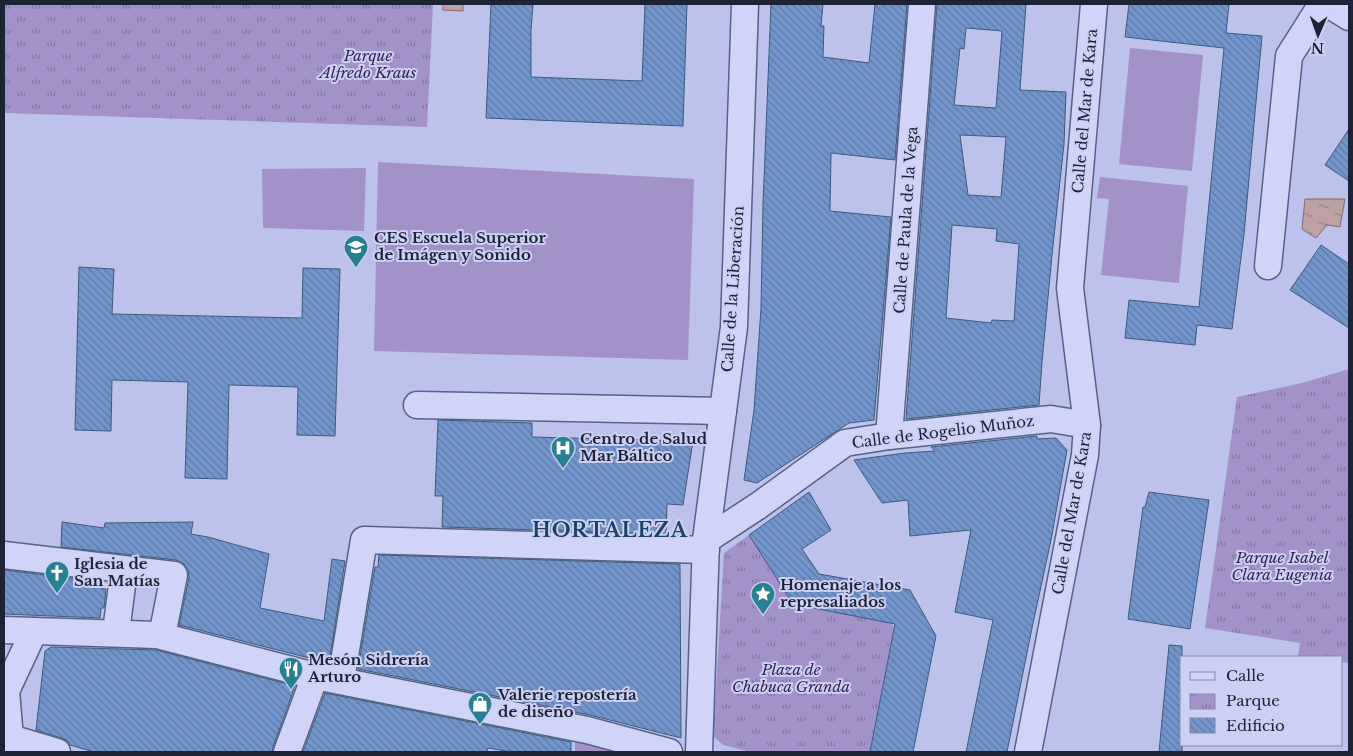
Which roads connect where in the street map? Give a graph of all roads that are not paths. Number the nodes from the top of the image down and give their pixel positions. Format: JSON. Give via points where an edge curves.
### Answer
{"nodes":[{"id":1,"x":745,"y":4,"type":"edge"},
{"id":2,"x":922,"y":4,"type":"edge"},
{"id":3,"x":1094,"y":4,"type":"edge"},
{"id":4,"x":1322,"y":4,"type":"edge"},
{"id":5,"x":1328,"y":4,"type":"edge"},
{"id":6,"x":1349,"y":18,"type":"edge"},
{"id":7,"x":1268,"y":266,"type":"dead end"},
{"id":8,"x":417,"y":405,"type":"dead end"},
{"id":9,"x":723,"y":411,"type":"junction"},
{"id":10,"x":1087,"y":425,"type":"junction"},
{"id":11,"x":889,"y":436,"type":"junction"},
{"id":12,"x":712,"y":490,"type":"junction"},
{"id":13,"x":758,"y":506,"type":"junction"},
{"id":14,"x":706,"y":545,"type":"junction"},
{"id":15,"x":4,"y":555,"type":"edge"},
{"id":16,"x":114,"y":568,"type":"junction"},
{"id":17,"x":117,"y":624,"type":"dead end"},
{"id":18,"x":4,"y":630,"type":"edge"},
{"id":19,"x":34,"y":631,"type":"junction"},
{"id":20,"x":163,"y":631,"type":"dead end"},
{"id":21,"x":315,"y":676,"type":"junction"},
{"id":22,"x":342,"y":680,"type":"junction"},
{"id":23,"x":5,"y":688,"type":"edge"},
{"id":24,"x":7,"y":740,"type":"edge"},
{"id":25,"x":57,"y":752,"type":"edge"},
{"id":26,"x":287,"y":752,"type":"edge"},
{"id":27,"x":669,"y":752,"type":"edge"},
{"id":28,"x":699,"y":752,"type":"edge"},
{"id":29,"x":1028,"y":752,"type":"edge"}],
"edges":[{"from":1,"to":9,"type":"street","name":"Calle de la Liberación","via":[[734,327]]},
{"from":2,"to":11,"type":"street","name":"Calle de Paula de la Vega"},
{"from":3,"to":10,"type":"street","name":"Calle del Mar de Kara","via":[[1070,288]]},
{"from":4,"to":7,"type":"street","via":[[1289,56]]},
{"from":5,"to":6,"type":"street"},
{"from":8,"to":9,"type":"street"},
{"from":9,"to":12,"type":"street","name":"Calle de la Liberación"},
{"from":10,"to":11,"type":"street","name":"Calle de Rogelio Muñoz","via":[[1051,419]]},
{"from":10,"to":29,"type":"street","name":"Calle del Mar de Kara","via":[[1085,455]]},
{"from":11,"to":13,"type":"street","name":"Calle de Rogelio Muñoz","via":[[845,443]]},
{"from":12,"to":13,"type":"street","via":[[736,504]]},
{"from":12,"to":14,"type":"street","name":"Calle de la Liberación"},
{"from":13,"to":14,"type":"street","name":"Calle de Rogelio Muñoz"},
{"from":14,"to":22,"type":"street","via":[[364,540]]},
{"from":14,"to":28,"type":"street","name":"Calle de la Liberación"},
{"from":15,"to":16,"type":"street"},
{"from":16,"to":17,"type":"street"},
{"from":16,"to":20,"type":"street","via":[[174,575]]},
{"from":18,"to":19,"type":"street"},
{"from":19,"to":21,"type":"street","via":[[157,635]]},
{"from":19,"to":23,"type":"street"},
{"from":21,"to":22,"type":"street"},
{"from":21,"to":26,"type":"street"},
{"from":22,"to":27,"type":"street","via":[[587,730]]},
{"from":23,"to":24,"type":"street"},
{"from":24,"to":25,"type":"street"}]}
